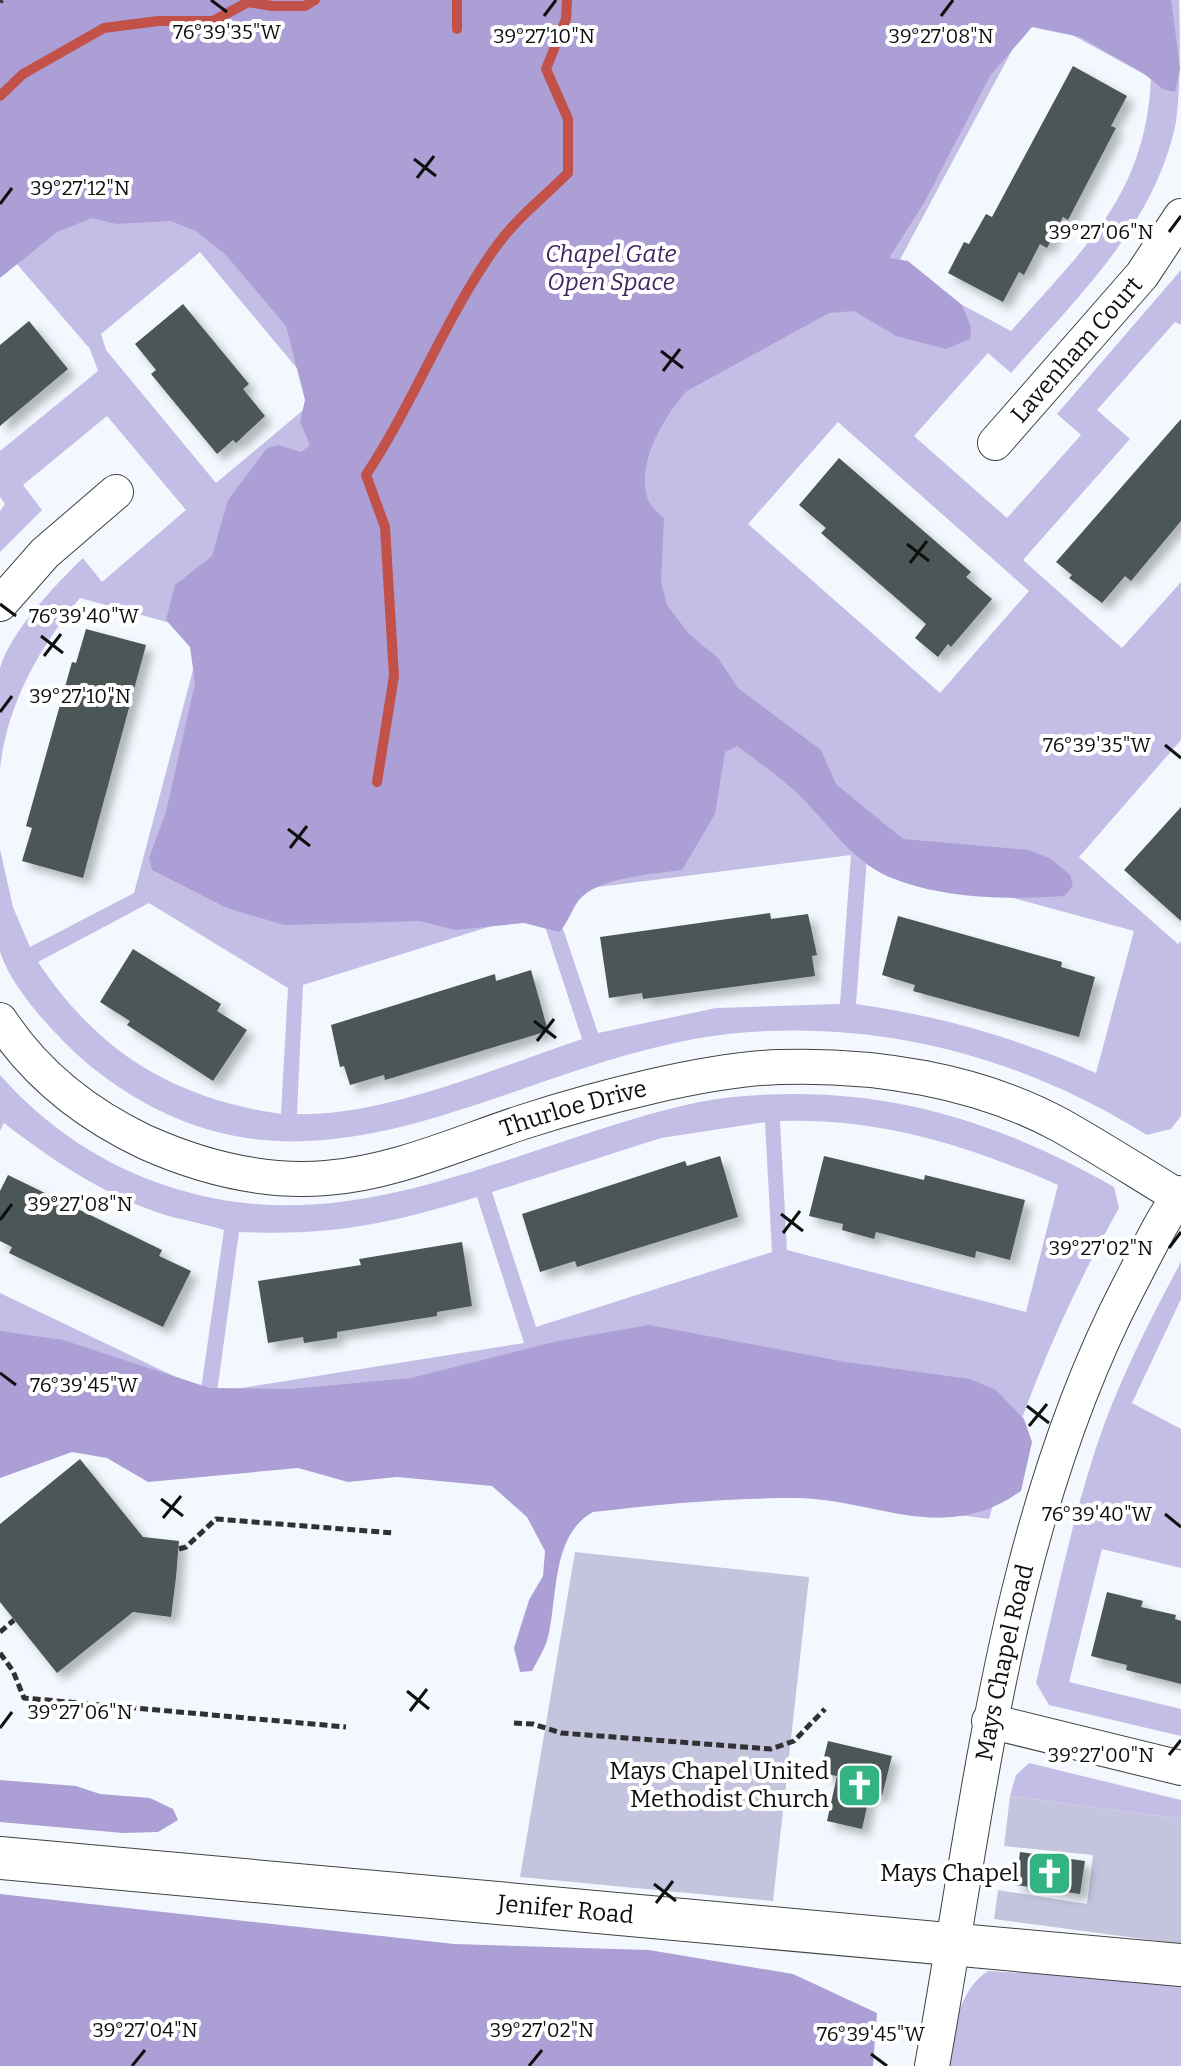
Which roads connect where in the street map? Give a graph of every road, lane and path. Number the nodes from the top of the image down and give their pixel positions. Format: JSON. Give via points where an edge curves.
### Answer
{"nodes":[{"id":1,"x":1181,"y":216,"type":"edge"},
{"id":2,"x":995,"y":443,"type":"dead end"},
{"id":3,"x":116,"y":492,"type":"dead end"},
{"id":4,"x":0,"y":604,"type":"edge"},
{"id":5,"x":0,"y":1020,"type":"edge"},
{"id":6,"x":1180,"y":1196,"type":"edge"},
{"id":7,"x":394,"y":1533,"type":"dead end"},
{"id":8,"x":179,"y":1549,"type":"dead end"},
{"id":9,"x":14,"y":1620,"type":"dead end"},
{"id":10,"x":0,"y":1632,"type":"edge"},
{"id":11,"x":0,"y":1653,"type":"edge"},
{"id":12,"x":825,"y":1709,"type":"dead end"},
{"id":13,"x":989,"y":1721,"type":"junction"},
{"id":14,"x":514,"y":1723,"type":"dead end"},
{"id":15,"x":346,"y":1727,"type":"dead end"},
{"id":16,"x":1181,"y":1768,"type":"edge"},
{"id":17,"x":0,"y":1858,"type":"edge"},
{"id":18,"x":954,"y":1946,"type":"junction"},
{"id":19,"x":1181,"y":1965,"type":"edge"},
{"id":20,"x":932,"y":2066,"type":"edge"}],
"edges":[{"from":1,"to":2,"type":"street","name":"Lavenham Court","via":[[1142,275]]},
{"from":3,"to":4,"type":"street","via":[[45,553]]},
{"from":5,"to":6,"type":"street","name":"Thurloe Drive","via":[[55,1085],[112,1126],[225,1171],[326,1178],[449,1149],[525,1122],[650,1089],[777,1067],[837,1067],[930,1080],[999,1098],[1058,1124]]},
{"from":6,"to":13,"type":"street","name":"Mays Chapel Road","via":[[1104,1335],[1068,1424]]},
{"from":7,"to":8,"type":"path","via":[[216,1519]]},
{"from":9,"to":10,"type":"path"},
{"from":11,"to":15,"type":"path","via":[[24,1698]]},
{"from":12,"to":14,"type":"path","via":[[794,1741],[771,1749],[561,1733]]},
{"from":13,"to":16,"type":"street"},
{"from":13,"to":18,"type":"street","name":"Mays Chapel Road"},
{"from":17,"to":18,"type":"street","name":"Jenifer Road"},
{"from":18,"to":19,"type":"street","name":"Jenifer Road"},
{"from":18,"to":20,"type":"street","name":"Mays Chapel Road"}]}
